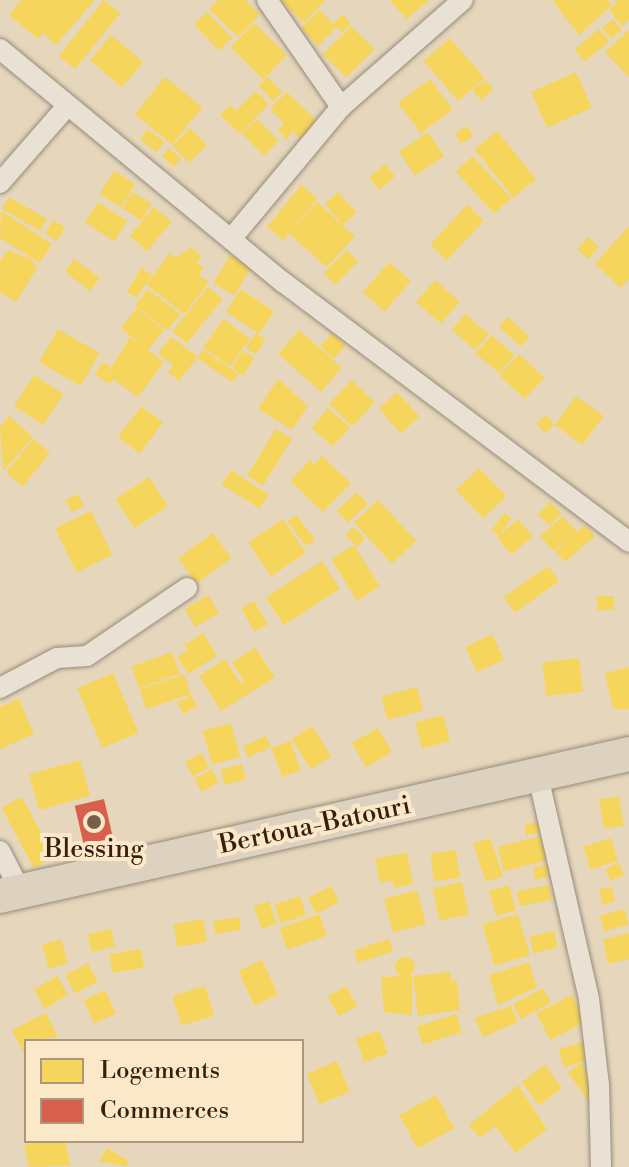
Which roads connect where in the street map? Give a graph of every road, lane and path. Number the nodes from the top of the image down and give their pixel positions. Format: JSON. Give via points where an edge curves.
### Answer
{"nodes":[{"id":1,"x":267,"y":0,"type":"edge"},
{"id":2,"x":463,"y":0,"type":"edge"},
{"id":3,"x":0,"y":49,"type":"edge"},
{"id":4,"x":68,"y":105,"type":"junction"},
{"id":5,"x":341,"y":107,"type":"junction"},
{"id":6,"x":0,"y":183,"type":"edge"},
{"id":7,"x":231,"y":239,"type":"junction"},
{"id":8,"x":629,"y":542,"type":"edge"},
{"id":9,"x":187,"y":588,"type":"dead end"},
{"id":10,"x":0,"y":688,"type":"edge"},
{"id":11,"x":629,"y":754,"type":"edge"},
{"id":12,"x":538,"y":776,"type":"junction"},
{"id":13,"x":0,"y":851,"type":"edge"},
{"id":14,"x":10,"y":893,"type":"edge"},
{"id":15,"x":601,"y":1167,"type":"edge"}],
"edges":[{"from":1,"to":5,"type":"street"},
{"from":2,"to":5,"type":"street"},
{"from":3,"to":4,"type":"street"},
{"from":4,"to":6,"type":"street"},
{"from":4,"to":7,"type":"street"},
{"from":5,"to":7,"type":"street"},
{"from":7,"to":8,"type":"street"},
{"from":9,"to":10,"type":"street","via":[[87,656],[57,658]]},
{"from":11,"to":12,"type":"highway","name":"Bertoua-Batouri"},
{"from":12,"to":14,"type":"highway","name":"Bertoua-Batouri"},
{"from":12,"to":15,"type":"street","via":[[589,999]]},
{"from":13,"to":14,"type":"street"}]}
